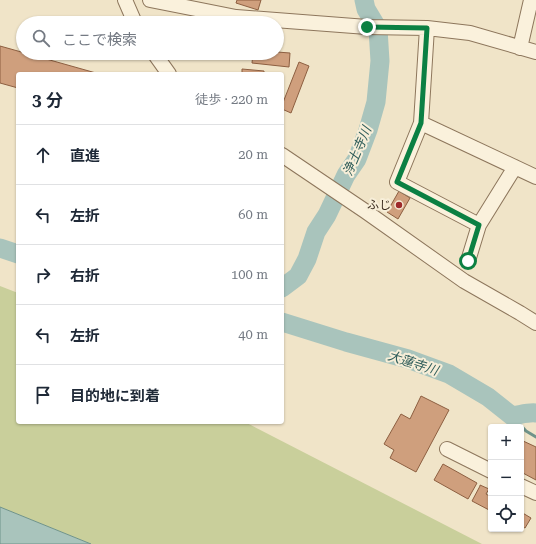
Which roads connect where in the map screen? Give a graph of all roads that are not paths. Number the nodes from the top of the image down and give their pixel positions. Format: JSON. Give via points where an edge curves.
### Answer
{"nodes":[{"id":1,"x":125,"y":0,"type":"edge"},
{"id":2,"x":150,"y":0,"type":"edge"},
{"id":3,"x":531,"y":0,"type":"edge"},
{"id":4,"x":132,"y":16,"type":"edge"},
{"id":5,"x":231,"y":16,"type":"edge"},
{"id":6,"x":284,"y":21,"type":"edge"},
{"id":7,"x":423,"y":28,"type":"junction"},
{"id":8,"x":520,"y":48,"type":"junction"},
{"id":9,"x":536,"y":52,"type":"edge"},
{"id":10,"x":159,"y":60,"type":"edge"},
{"id":11,"x":168,"y":72,"type":"edge"},
{"id":12,"x":421,"y":123,"type":"junction"},
{"id":13,"x":284,"y":156,"type":"edge"},
{"id":14,"x":515,"y":167,"type":"junction"},
{"id":15,"x":536,"y":177,"type":"edge"},
{"id":16,"x":479,"y":225,"type":"junction"},
{"id":17,"x":468,"y":261,"type":"dead end"},
{"id":18,"x":536,"y":323,"type":"edge"},
{"id":19,"x":447,"y":449,"type":"dead end"},
{"id":20,"x":488,"y":470,"type":"edge"},
{"id":21,"x":524,"y":487,"type":"edge"},
{"id":22,"x":536,"y":493,"type":"edge"}],
"edges":[{"from":1,"to":4,"type":"street"},
{"from":2,"to":5,"type":"street"},
{"from":3,"to":8,"type":"street"},
{"from":6,"to":7,"type":"street"},
{"from":7,"to":8,"type":"street","via":[[470,33]]},
{"from":7,"to":12,"type":"street"},
{"from":8,"to":9,"type":"street"},
{"from":10,"to":11,"type":"street"},
{"from":12,"to":14,"type":"street"},
{"from":12,"to":16,"type":"street","via":[[397,182]]},
{"from":13,"to":18,"type":"street","via":[[464,281]]},
{"from":14,"to":15,"type":"street"},
{"from":14,"to":16,"type":"street"},
{"from":16,"to":17,"type":"street"},
{"from":19,"to":20,"type":"street"},
{"from":21,"to":22,"type":"street"}]}
